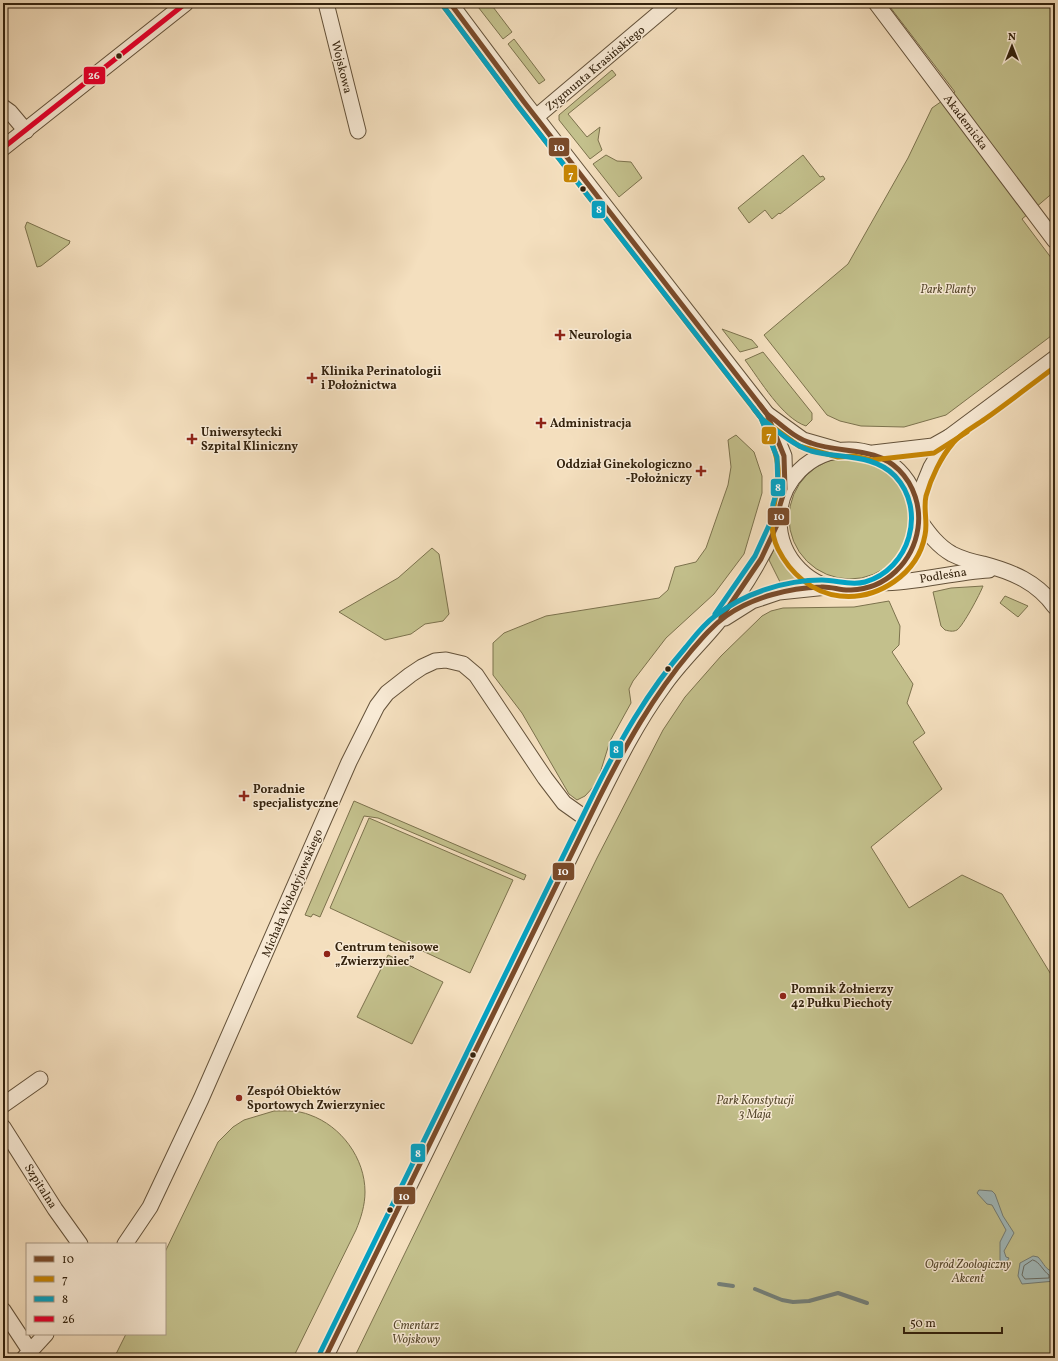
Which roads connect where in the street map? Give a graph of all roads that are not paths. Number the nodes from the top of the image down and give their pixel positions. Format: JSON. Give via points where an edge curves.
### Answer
{"nodes":[{"id":1,"x":186,"y":3,"type":"edge"},
{"id":2,"x":326,"y":3,"type":"edge"},
{"id":3,"x":450,"y":3,"type":"edge"},
{"id":4,"x":672,"y":3,"type":"edge"},
{"id":5,"x":876,"y":3,"type":"edge"},
{"id":6,"x":3,"y":107,"type":"edge"},
{"id":7,"x":536,"y":117,"type":"junction"},
{"id":8,"x":26,"y":131,"type":"junction"},
{"id":9,"x":358,"y":131,"type":"dead end"},
{"id":10,"x":3,"y":148,"type":"edge"},
{"id":11,"x":1055,"y":241,"type":"edge"},
{"id":12,"x":1055,"y":358,"type":"edge"},
{"id":13,"x":767,"y":414,"type":"junction"},
{"id":14,"x":949,"y":437,"type":"junction"},
{"id":15,"x":838,"y":450,"type":"junction"},
{"id":16,"x":872,"y":453,"type":"junction"},
{"id":17,"x":785,"y":489,"type":"junction"},
{"id":18,"x":918,"y":501,"type":"junction"},
{"id":19,"x":920,"y":522,"type":"junction"},
{"id":20,"x":778,"y":523,"type":"junction"},
{"id":21,"x":1005,"y":570,"type":"junction"},
{"id":22,"x":881,"y":583,"type":"junction"},
{"id":23,"x":827,"y":587,"type":"junction"},
{"id":24,"x":1055,"y":607,"type":"edge"},
{"id":25,"x":717,"y":623,"type":"junction"},
{"id":26,"x":588,"y":820,"type":"junction"},
{"id":27,"x":40,"y":1079,"type":"dead end"},
{"id":28,"x":3,"y":1105,"type":"edge"},
{"id":29,"x":3,"y":1127,"type":"edge"},
{"id":30,"x":79,"y":1243,"type":"edge"},
{"id":31,"x":126,"y":1243,"type":"edge"},
{"id":32,"x":3,"y":1310,"type":"edge"},
{"id":33,"x":45,"y":1335,"type":"edge"},
{"id":34,"x":27,"y":1355,"type":"edge"},
{"id":35,"x":325,"y":1358,"type":"edge"}],
"edges":[{"from":1,"to":8,"type":"street"},
{"from":2,"to":9,"type":"street","name":"Wojskowa"},
{"from":3,"to":7,"type":"street"},
{"from":4,"to":7,"type":"street","name":"Zygmunta Krasińskiego"},
{"from":5,"to":11,"type":"street","name":"Akademicka"},
{"from":6,"to":8,"type":"street"},
{"from":7,"to":13,"type":"street"},
{"from":8,"to":10,"type":"street"},
{"from":12,"to":14,"type":"street"},
{"from":13,"to":15,"type":"street","via":[[803,440]]},
{"from":13,"to":17,"type":"street","via":[[784,456]]},
{"from":14,"to":16,"type":"street","via":[[932,446]]},
{"from":14,"to":18,"type":"street","via":[[931,467]]},
{"from":15,"to":16,"type":"street","via":[[855,449]]},
{"from":15,"to":17,"type":"street","via":[[822,454],[807,463]]},
{"from":16,"to":18,"type":"street","via":[[888,460],[901,471]]},
{"from":17,"to":20,"type":"street"},
{"from":18,"to":19,"type":"street"},
{"from":19,"to":21,"type":"street","name":"Podleśna","via":[[933,539],[951,554],[964,560]]},
{"from":19,"to":22,"type":"street","via":[[912,552],[896,573]]},
{"from":20,"to":23,"type":"street","via":[[782,543],[793,562],[808,577]]},
{"from":20,"to":25,"type":"street","via":[[762,559]]},
{"from":21,"to":22,"type":"street","name":"Podleśna","via":[[970,571],[899,583]]},
{"from":21,"to":24,"type":"street","name":"Podleśna","via":[[1027,580],[1048,597]]},
{"from":22,"to":23,"type":"street","via":[[854,590]]},
{"from":23,"to":25,"type":"street","via":[[779,592],[766,596],[752,601]]},
{"from":25,"to":26,"type":"street","via":[[676,669],[645,711]]},
{"from":26,"to":31,"type":"street","name":"Michała Wołodyjowskiego","via":[[564,803],[476,675],[463,664],[446,660],[435,661],[422,667],[387,693],[377,706],[349,762],[201,1099],[150,1207]]},
{"from":26,"to":35,"type":"street"},
{"from":27,"to":28,"type":"street"},
{"from":29,"to":30,"type":"street","name":"Szpitalna"},
{"from":32,"to":34,"type":"street"},
{"from":33,"to":34,"type":"street"}]}
